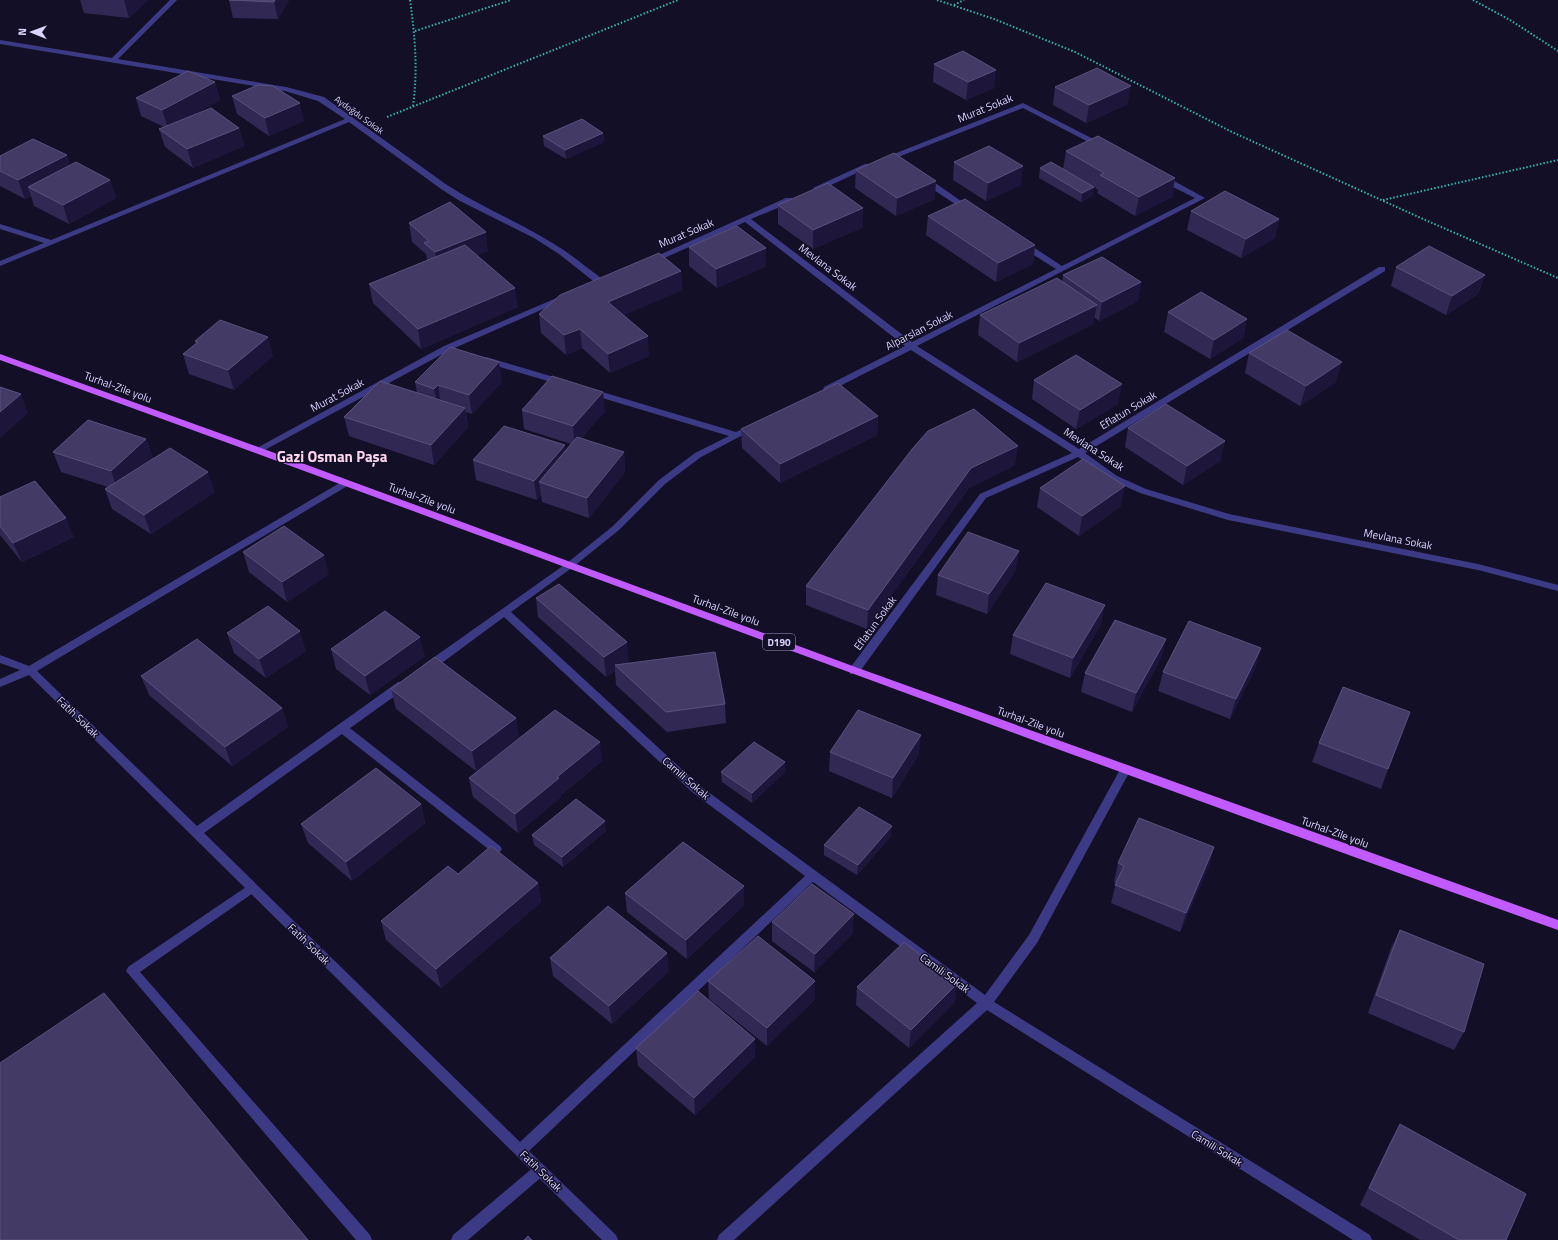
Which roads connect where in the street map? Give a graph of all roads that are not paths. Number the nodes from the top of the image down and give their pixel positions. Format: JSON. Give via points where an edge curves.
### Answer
{"nodes":[{"id":1,"x":174,"y":0,"type":"edge"},
{"id":2,"x":0,"y":42,"type":"edge"},
{"id":3,"x":114,"y":60,"type":"junction"},
{"id":4,"x":350,"y":119,"type":"junction"},
{"id":5,"x":1105,"y":148,"type":"edge"},
{"id":6,"x":1153,"y":173,"type":"edge"},
{"id":7,"x":916,"y":174,"type":"edge"},
{"id":8,"x":811,"y":191,"type":"edge"},
{"id":9,"x":796,"y":197,"type":"edge"},
{"id":10,"x":976,"y":213,"type":"edge"},
{"id":11,"x":746,"y":219,"type":"junction"},
{"id":12,"x":0,"y":226,"type":"edge"},
{"id":13,"x":1015,"y":239,"type":"edge"},
{"id":14,"x":52,"y":243,"type":"junction"},
{"id":15,"x":644,"y":263,"type":"edge"},
{"id":16,"x":0,"y":264,"type":"edge"},
{"id":17,"x":1382,"y":268,"type":"dead end"},
{"id":18,"x":1061,"y":269,"type":"junction"},
{"id":19,"x":600,"y":282,"type":"edge"},
{"id":20,"x":571,"y":295,"type":"edge"},
{"id":21,"x":911,"y":346,"type":"junction"},
{"id":22,"x":447,"y":348,"type":"junction"},
{"id":23,"x":462,"y":353,"type":"edge"},
{"id":24,"x":0,"y":357,"type":"edge"},
{"id":25,"x":477,"y":357,"type":"edge"},
{"id":26,"x":569,"y":385,"type":"edge"},
{"id":27,"x":584,"y":389,"type":"edge"},
{"id":28,"x":821,"y":392,"type":"edge"},
{"id":29,"x":765,"y":421,"type":"edge"},
{"id":30,"x":737,"y":435,"type":"junction"},
{"id":31,"x":258,"y":450,"type":"junction"},
{"id":32,"x":1079,"y":453,"type":"junction"},
{"id":33,"x":346,"y":483,"type":"junction"},
{"id":34,"x":570,"y":565,"type":"junction"},
{"id":35,"x":1558,"y":588,"type":"edge"},
{"id":36,"x":505,"y":612,"type":"junction"},
{"id":37,"x":0,"y":659,"type":"edge"},
{"id":38,"x":30,"y":670,"type":"junction"},
{"id":39,"x":854,"y":671,"type":"junction"},
{"id":40,"x":0,"y":683,"type":"edge"},
{"id":41,"x":342,"y":728,"type":"junction"},
{"id":42,"x":1126,"y":769,"type":"junction"},
{"id":43,"x":196,"y":833,"type":"junction"},
{"id":44,"x":496,"y":849,"type":"edge"},
{"id":45,"x":812,"y":876,"type":"junction"},
{"id":46,"x":252,"y":888,"type":"junction"},
{"id":47,"x":1558,"y":925,"type":"edge"},
{"id":48,"x":986,"y":1003,"type":"junction"},
{"id":49,"x":520,"y":1151,"type":"junction"},
{"id":50,"x":540,"y":1170,"type":"junction"},
{"id":51,"x":365,"y":1240,"type":"edge"},
{"id":52,"x":458,"y":1240,"type":"edge"},
{"id":53,"x":611,"y":1240,"type":"edge"},
{"id":54,"x":724,"y":1240,"type":"edge"},
{"id":55,"x":1365,"y":1240,"type":"edge"}],
"edges":[{"from":1,"to":3,"type":"street"},
{"from":2,"to":3,"type":"street","name":"Aydoğdu Sokak"},
{"from":3,"to":4,"type":"street","name":"Aydoğdu Sokak","via":[[307,94],[326,102]]},
{"from":4,"to":14,"type":"street"},
{"from":4,"to":19,"type":"street","name":"Aydoğdu Sokak","via":[[444,187],[537,236]]},
{"from":5,"to":8,"type":"street","name":"Murat Sokak","via":[[1023,105]]},
{"from":6,"to":18,"type":"street","name":"Alparslan Sokak","via":[[1201,198]]},
{"from":7,"to":10,"type":"street"},
{"from":9,"to":11,"type":"street","name":"Murat Sokak"},
{"from":11,"to":15,"type":"street","name":"Murat Sokak"},
{"from":11,"to":21,"type":"street","name":"Mevlana Sokak"},
{"from":12,"to":14,"type":"street"},
{"from":13,"to":18,"type":"street"},
{"from":14,"to":16,"type":"street"},
{"from":17,"to":32,"type":"street","name":"Eflatun Sokak"},
{"from":18,"to":21,"type":"street","name":"Alparslan Sokak"},
{"from":20,"to":22,"type":"street","name":"Murat Sokak"},
{"from":21,"to":28,"type":"street","name":"Alparslan Sokak"},
{"from":21,"to":32,"type":"street","name":"Mevlana Sokak"},
{"from":22,"to":23,"type":"street"},
{"from":22,"to":31,"type":"street","name":"Murat Sokak"},
{"from":24,"to":31,"type":"main road","name":"Turhal-Zile yolu","number":"D190"},
{"from":25,"to":26,"type":"street"},
{"from":27,"to":30,"type":"street"},
{"from":29,"to":30,"type":"street"},
{"from":30,"to":34,"type":"street","via":[[698,455],[662,482],[616,528]]},
{"from":31,"to":33,"type":"main road","name":"Turhal-Zile yolu","number":"D190"},
{"from":32,"to":35,"type":"street","name":"Mevlana Sokak","via":[[1114,478],[1187,506],[1265,525],[1478,567]]},
{"from":32,"to":39,"type":"street","name":"Eflatun Sokak","via":[[983,496]]},
{"from":33,"to":34,"type":"main road","name":"Turhal-Zile yolu","number":"D190"},
{"from":33,"to":38,"type":"street"},
{"from":34,"to":36,"type":"street"},
{"from":34,"to":39,"type":"main road","name":"Turhal-Zile yolu","number":"D190"},
{"from":36,"to":41,"type":"street"},
{"from":36,"to":45,"type":"street","name":"Camili Sokak","via":[[696,789]]},
{"from":37,"to":38,"type":"street","name":"Fatih Sokak"},
{"from":38,"to":40,"type":"street"},
{"from":38,"to":43,"type":"street","name":"Fatih Sokak"},
{"from":39,"to":42,"type":"main road","name":"Turhal-Zile yolu","number":"D190"},
{"from":41,"to":43,"type":"street"},
{"from":41,"to":44,"type":"street"},
{"from":42,"to":47,"type":"main road","name":"Turhal-Zile yolu","number":"D190"},
{"from":42,"to":48,"type":"street","via":[[1033,939]]},
{"from":43,"to":46,"type":"street","name":"Fatih Sokak"},
{"from":45,"to":48,"type":"street","name":"Camili Sokak"},
{"from":45,"to":49,"type":"street"},
{"from":46,"to":49,"type":"street","name":"Fatih Sokak"},
{"from":46,"to":51,"type":"street","via":[[132,971]]},
{"from":48,"to":54,"type":"street"},
{"from":48,"to":55,"type":"street","name":"Camili Sokak"},
{"from":49,"to":50,"type":"street","name":"Fatih Sokak"},
{"from":50,"to":52,"type":"street"},
{"from":50,"to":53,"type":"street","name":"Fatih Sokak"}]}
